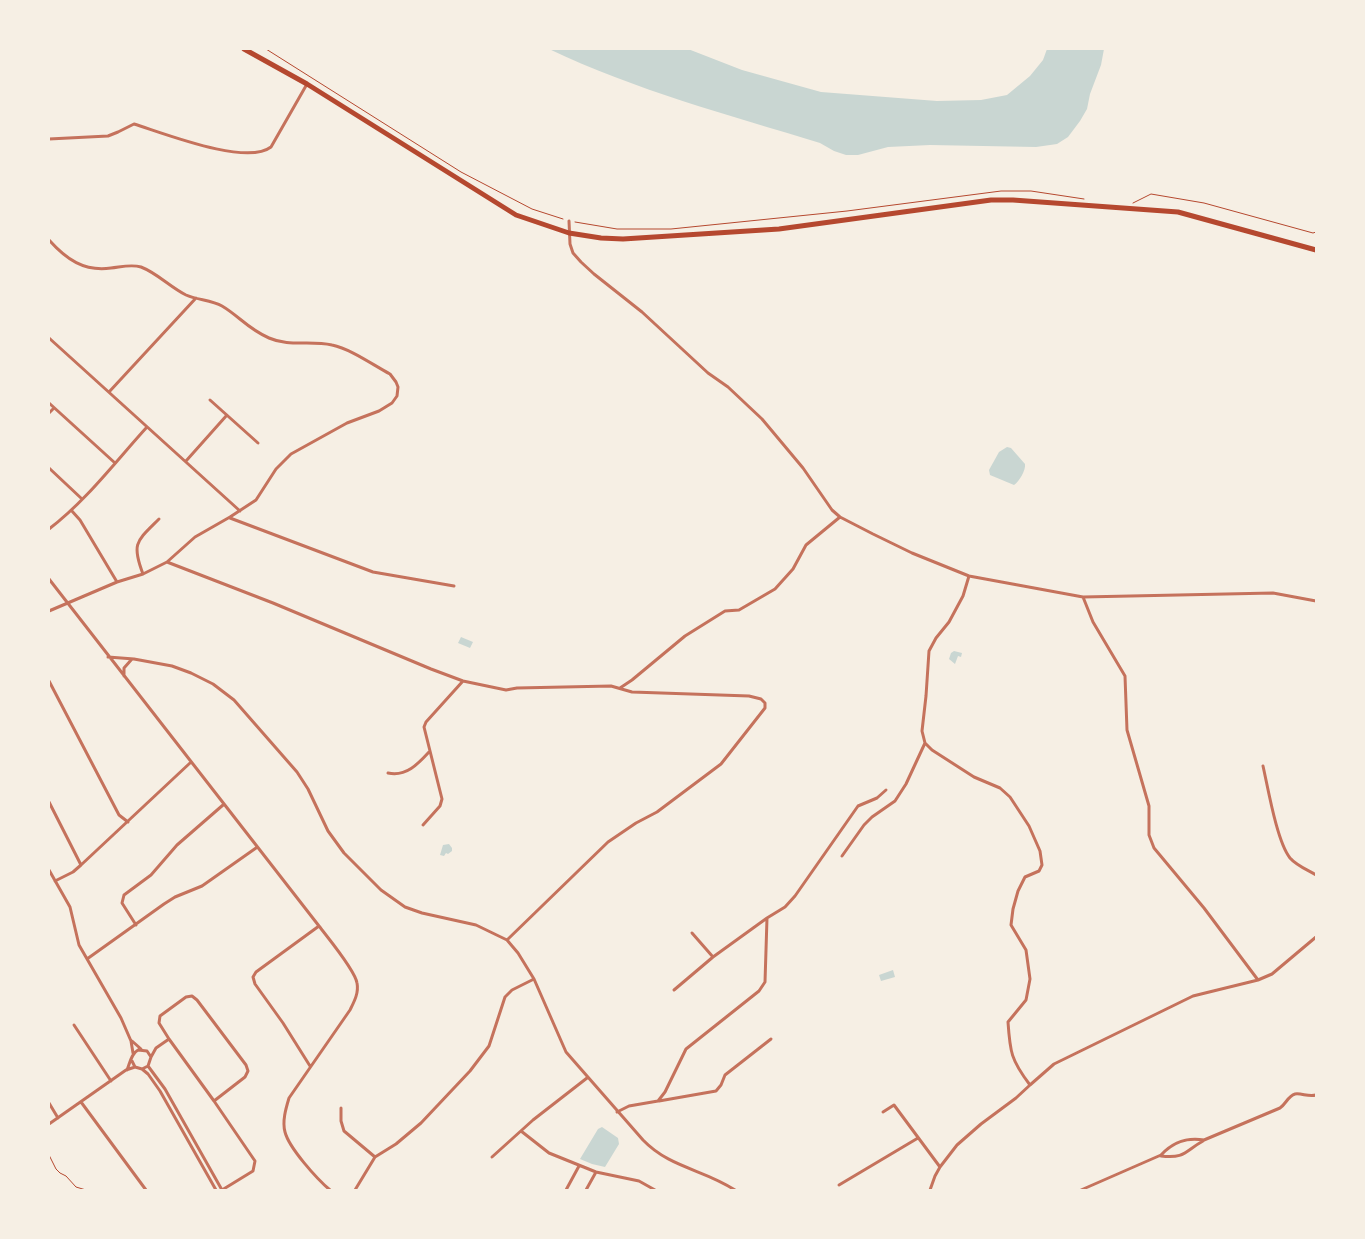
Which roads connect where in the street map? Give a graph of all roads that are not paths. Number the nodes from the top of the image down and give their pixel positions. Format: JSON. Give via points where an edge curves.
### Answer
{"nodes":[{"id":1,"x":244,"y":49,"type":"edge"},
{"id":2,"x":306,"y":84,"type":"junction"},
{"id":3,"x":49,"y":139,"type":"edge"},
{"id":4,"x":569,"y":221,"type":"road end"},
{"id":5,"x":569,"y":233,"type":"junction"},
{"id":6,"x":49,"y":240,"type":"edge"},
{"id":7,"x":1316,"y":250,"type":"edge"},
{"id":8,"x":196,"y":298,"type":"junction"},
{"id":9,"x":49,"y":338,"type":"edge"},
{"id":10,"x":109,"y":392,"type":"junction"},
{"id":11,"x":210,"y":400,"type":"dead end"},
{"id":12,"x":49,"y":403,"type":"edge"},
{"id":13,"x":54,"y":408,"type":"junction"},
{"id":14,"x":49,"y":413,"type":"edge"},
{"id":15,"x":228,"y":415,"type":"junction"},
{"id":16,"x":147,"y":427,"type":"junction"},
{"id":17,"x":258,"y":443,"type":"dead end"},
{"id":18,"x":186,"y":461,"type":"junction"},
{"id":19,"x":115,"y":463,"type":"junction"},
{"id":20,"x":49,"y":468,"type":"edge"},
{"id":21,"x":82,"y":498,"type":"junction"},
{"id":22,"x":71,"y":510,"type":"junction"},
{"id":23,"x":240,"y":511,"type":"junction"},
{"id":24,"x":840,"y":517,"type":"junction"},
{"id":25,"x":230,"y":518,"type":"junction"},
{"id":26,"x":159,"y":519,"type":"dead end"},
{"id":27,"x":49,"y":529,"type":"edge"},
{"id":28,"x":167,"y":562,"type":"junction"},
{"id":29,"x":143,"y":574,"type":"junction"},
{"id":30,"x":969,"y":576,"type":"junction"},
{"id":31,"x":49,"y":579,"type":"edge"},
{"id":32,"x":118,"y":582,"type":"junction"},
{"id":33,"x":454,"y":586,"type":"dead end"},
{"id":34,"x":1083,"y":597,"type":"junction"},
{"id":35,"x":1316,"y":602,"type":"edge"},
{"id":36,"x":67,"y":603,"type":"junction"},
{"id":37,"x":49,"y":611,"type":"edge"},
{"id":38,"x":108,"y":657,"type":"junction"},
{"id":39,"x":132,"y":658,"type":"junction"},
{"id":40,"x":124,"y":677,"type":"junction"},
{"id":41,"x":49,"y":681,"type":"edge"},
{"id":42,"x":464,"y":681,"type":"junction"},
{"id":43,"x":620,"y":688,"type":"junction"},
{"id":44,"x":925,"y":743,"type":"junction"},
{"id":45,"x":429,"y":752,"type":"junction"},
{"id":46,"x":190,"y":763,"type":"junction"},
{"id":47,"x":1263,"y":766,"type":"dead end"},
{"id":48,"x":388,"y":773,"type":"dead end"},
{"id":49,"x":886,"y":790,"type":"dead end"},
{"id":50,"x":49,"y":802,"type":"edge"},
{"id":51,"x":223,"y":805,"type":"junction"},
{"id":52,"x":128,"y":822,"type":"junction"},
{"id":53,"x":423,"y":824,"type":"dead end"},
{"id":54,"x":256,"y":848,"type":"junction"},
{"id":55,"x":842,"y":856,"type":"dead end"},
{"id":56,"x":82,"y":865,"type":"junction"},
{"id":57,"x":49,"y":870,"type":"edge"},
{"id":58,"x":1316,"y":875,"type":"edge"},
{"id":59,"x":55,"y":880,"type":"junction"},
{"id":60,"x":767,"y":918,"type":"junction"},
{"id":61,"x":136,"y":925,"type":"junction"},
{"id":62,"x":319,"y":926,"type":"junction"},
{"id":63,"x":692,"y":933,"type":"dead end"},
{"id":64,"x":1316,"y":937,"type":"edge"},
{"id":65,"x":507,"y":940,"type":"junction"},
{"id":66,"x":713,"y":957,"type":"junction"},
{"id":67,"x":88,"y":959,"type":"junction"},
{"id":68,"x":534,"y":978,"type":"junction"},
{"id":69,"x":1258,"y":980,"type":"junction"},
{"id":70,"x":674,"y":990,"type":"dead end"},
{"id":71,"x":74,"y":1025,"type":"dead end"},
{"id":72,"x":169,"y":1039,"type":"junction"},
{"id":73,"x":771,"y":1039,"type":"dead end"},
{"id":74,"x":131,"y":1041,"type":"junction"},
{"id":75,"x":156,"y":1048,"type":"junction"},
{"id":76,"x":140,"y":1050,"type":"junction"},
{"id":77,"x":147,"y":1051,"type":"junction"},
{"id":78,"x":134,"y":1054,"type":"junction"},
{"id":79,"x":151,"y":1057,"type":"junction"},
{"id":80,"x":132,"y":1061,"type":"junction"},
{"id":81,"x":148,"y":1066,"type":"junction"},
{"id":82,"x":310,"y":1066,"type":"junction"},
{"id":83,"x":135,"y":1067,"type":"junction"},
{"id":84,"x":142,"y":1069,"type":"junction"},
{"id":85,"x":126,"y":1070,"type":"junction"},
{"id":86,"x":587,"y":1078,"type":"junction"},
{"id":87,"x":111,"y":1081,"type":"junction"},
{"id":88,"x":1030,"y":1084,"type":"junction"},
{"id":89,"x":1316,"y":1095,"type":"edge"},
{"id":90,"x":214,"y":1101,"type":"junction"},
{"id":91,"x":658,"y":1101,"type":"junction"},
{"id":92,"x":81,"y":1102,"type":"junction"},
{"id":93,"x":49,"y":1103,"type":"edge"},
{"id":94,"x":341,"y":1108,"type":"dead end"},
{"id":95,"x":617,"y":1112,"type":"junction"},
{"id":96,"x":883,"y":1112,"type":"dead end"},
{"id":97,"x":58,"y":1118,"type":"junction"},
{"id":98,"x":49,"y":1124,"type":"edge"},
{"id":99,"x":521,"y":1131,"type":"junction"},
{"id":100,"x":918,"y":1138,"type":"junction"},
{"id":101,"x":1204,"y":1140,"type":"junction"},
{"id":102,"x":1161,"y":1156,"type":"junction"},
{"id":103,"x":492,"y":1157,"type":"dead end"},
{"id":104,"x":375,"y":1158,"type":"junction"},
{"id":105,"x":579,"y":1166,"type":"junction"},
{"id":106,"x":940,"y":1167,"type":"junction"},
{"id":107,"x":596,"y":1172,"type":"junction"},
{"id":108,"x":839,"y":1185,"type":"dead end"},
{"id":109,"x":146,"y":1190,"type":"edge"},
{"id":110,"x":216,"y":1190,"type":"edge"},
{"id":111,"x":222,"y":1190,"type":"edge"},
{"id":112,"x":330,"y":1190,"type":"edge"},
{"id":113,"x":355,"y":1190,"type":"edge"},
{"id":114,"x":566,"y":1190,"type":"edge"},
{"id":115,"x":586,"y":1190,"type":"edge"},
{"id":116,"x":655,"y":1190,"type":"edge"},
{"id":117,"x":735,"y":1190,"type":"edge"},
{"id":118,"x":930,"y":1190,"type":"edge"},
{"id":119,"x":1081,"y":1190,"type":"edge"}],
"edges":[{"from":1,"to":2,"type":"main road"},
{"from":2,"to":3,"type":"street","via":[[271,147],[265,152],[215,150],[134,124],[108,136]]},
{"from":2,"to":5,"type":"main road","via":[[516,214]]},
{"from":4,"to":5,"type":"street"},
{"from":5,"to":7,"type":"main road","via":[[623,239],[779,229],[991,200],[1013,200],[1178,212]]},
{"from":5,"to":24,"type":"street","via":[[573,253],[581,262],[762,419]]},
{"from":6,"to":8,"type":"street","via":[[79,265],[92,269],[139,267]]},
{"from":8,"to":10,"type":"street"},
{"from":8,"to":23,"type":"street","via":[[221,305],[250,329],[271,339],[291,344],[333,345],[347,350],[390,374],[398,387],[397,398],[392,404],[347,423],[291,454],[256,500]]},
{"from":9,"to":10,"type":"street"},
{"from":10,"to":16,"type":"street"},
{"from":11,"to":15,"type":"street"},
{"from":12,"to":13,"type":"street"},
{"from":13,"to":14,"type":"street"},
{"from":13,"to":19,"type":"street"},
{"from":15,"to":17,"type":"street"},
{"from":15,"to":18,"type":"street"},
{"from":16,"to":18,"type":"street"},
{"from":16,"to":19,"type":"street"},
{"from":18,"to":23,"type":"street"},
{"from":19,"to":21,"type":"street"},
{"from":20,"to":21,"type":"street"},
{"from":21,"to":22,"type":"street"},
{"from":22,"to":27,"type":"street"},
{"from":22,"to":32,"type":"street"},
{"from":23,"to":25,"type":"street"},
{"from":24,"to":30,"type":"street","via":[[912,553]]},
{"from":24,"to":43,"type":"street","via":[[806,545],[793,569],[776,589],[739,610],[725,611],[686,636]]},
{"from":25,"to":28,"type":"street","via":[[195,537]]},
{"from":25,"to":33,"type":"street","via":[[373,572]]},
{"from":26,"to":29,"type":"street","via":[[139,539],[136,549]]},
{"from":28,"to":29,"type":"street"},
{"from":28,"to":42,"type":"street"},
{"from":29,"to":32,"type":"street"},
{"from":30,"to":34,"type":"street"},
{"from":30,"to":44,"type":"street","via":[[954,614],[929,651],[922,731]]},
{"from":31,"to":36,"type":"street"},
{"from":32,"to":36,"type":"street"},
{"from":34,"to":35,"type":"street","via":[[1273,593]]},
{"from":34,"to":69,"type":"street","via":[[1093,622],[1125,676],[1127,730],[1149,806],[1149,835],[1154,848]]},
{"from":36,"to":37,"type":"street"},
{"from":36,"to":38,"type":"street"},
{"from":38,"to":39,"type":"street"},
{"from":38,"to":40,"type":"street"},
{"from":39,"to":40,"type":"street","via":[[124,668]]},
{"from":39,"to":65,"type":"street","via":[[191,673],[234,700],[297,772],[328,831],[344,853],[381,890],[405,907],[476,925]]},
{"from":40,"to":46,"type":"street"},
{"from":41,"to":52,"type":"street","via":[[119,815]]},
{"from":42,"to":43,"type":"street","via":[[506,690],[565,686]]},
{"from":42,"to":45,"type":"street","via":[[426,722],[424,732]]},
{"from":43,"to":65,"type":"street","via":[[632,692],[749,696],[765,703],[721,764],[657,812],[608,842]]},
{"from":44,"to":55,"type":"street","via":[[895,801],[864,824]]},
{"from":44,"to":88,"type":"street","via":[[974,778],[1000,788],[1010,797],[1030,826],[1040,851],[1042,865],[1039,871],[1025,877],[1013,909],[1011,926],[1026,950],[1030,979],[1026,1000],[1008,1022],[1009,1038],[1011,1054]]},
{"from":45,"to":48,"type":"street","via":[[413,769]]},
{"from":45,"to":53,"type":"street","via":[[442,798],[440,806]]},
{"from":46,"to":51,"type":"street"},
{"from":46,"to":52,"type":"street"},
{"from":47,"to":58,"type":"street","via":[[1277,827],[1289,857]]},
{"from":49,"to":60,"type":"street","via":[[858,806],[795,896]]},
{"from":50,"to":56,"type":"street"},
{"from":51,"to":54,"type":"street"},
{"from":51,"to":61,"type":"street","via":[[176,845],[151,875],[124,895],[122,903]]},
{"from":52,"to":56,"type":"street"},
{"from":54,"to":61,"type":"street","via":[[202,886],[175,897]]},
{"from":54,"to":62,"type":"street"},
{"from":56,"to":59,"type":"street"},
{"from":57,"to":59,"type":"street"},
{"from":59,"to":67,"type":"street","via":[[70,907],[79,945]]},
{"from":60,"to":66,"type":"street"},
{"from":60,"to":91,"type":"street","via":[[765,982],[759,991],[686,1049]]},
{"from":61,"to":67,"type":"street"},
{"from":62,"to":82,"type":"street","via":[[357,983],[350,1010]]},
{"from":62,"to":82,"type":"street","via":[[253,977]]},
{"from":63,"to":66,"type":"street"},
{"from":64,"to":69,"type":"street","via":[[1272,974]]},
{"from":65,"to":68,"type":"street"},
{"from":66,"to":70,"type":"street"},
{"from":67,"to":74,"type":"street"},
{"from":68,"to":86,"type":"street","via":[[566,1052]]},
{"from":68,"to":104,"type":"street","via":[[505,997],[489,1046],[470,1071],[421,1123]]},
{"from":69,"to":88,"type":"street","via":[[1193,996],[1054,1064]]},
{"from":71,"to":87,"type":"street"},
{"from":72,"to":75,"type":"street"},
{"from":72,"to":90,"type":"street"},
{"from":72,"to":90,"type":"street","via":[[159,1024],[160,1016],[192,996],[248,1071],[245,1077]]},
{"from":73,"to":91,"type":"street","via":[[725,1075],[716,1091]]},
{"from":74,"to":76,"type":"street"},
{"from":74,"to":78,"type":"street"},
{"from":75,"to":77,"type":"street"},
{"from":75,"to":79,"type":"street"},
{"from":76,"to":77,"type":"street"},
{"from":76,"to":78,"type":"street"},
{"from":77,"to":79,"type":"street"},
{"from":78,"to":80,"type":"street"},
{"from":79,"to":81,"type":"street"},
{"from":80,"to":83,"type":"street"},
{"from":80,"to":85,"type":"street"},
{"from":81,"to":84,"type":"street"},
{"from":81,"to":111,"type":"street","via":[[165,1089]]},
{"from":82,"to":112,"type":"street","via":[[289,1098],[284,1132],[291,1146]]},
{"from":83,"to":84,"type":"street"},
{"from":83,"to":85,"type":"street"},
{"from":84,"to":110,"type":"street","via":[[160,1090]]},
{"from":85,"to":87,"type":"street"},
{"from":86,"to":95,"type":"street"},
{"from":86,"to":99,"type":"street"},
{"from":87,"to":92,"type":"street"},
{"from":88,"to":106,"type":"street","via":[[957,1146]]},
{"from":89,"to":101,"type":"street","via":[[1296,1094],[1284,1106]]},
{"from":90,"to":111,"type":"street","via":[[255,1161],[253,1171]]},
{"from":91,"to":95,"type":"street","via":[[629,1106]]},
{"from":92,"to":97,"type":"street"},
{"from":92,"to":109,"type":"street"},
{"from":93,"to":97,"type":"street"},
{"from":94,"to":104,"type":"street","via":[[344,1131]]},
{"from":95,"to":117,"type":"street","via":[[653,1151],[720,1180]]},
{"from":96,"to":100,"type":"street","via":[[894,1105]]},
{"from":97,"to":98,"type":"street"},
{"from":99,"to":103,"type":"street"},
{"from":99,"to":105,"type":"street","via":[[549,1153]]},
{"from":100,"to":106,"type":"street"},
{"from":100,"to":108,"type":"street"},
{"from":101,"to":102,"type":"street","via":[[1184,1154]]},
{"from":101,"to":102,"type":"street","via":[[1178,1141]]},
{"from":102,"to":119,"type":"street"},
{"from":104,"to":113,"type":"street"},
{"from":105,"to":107,"type":"street"},
{"from":105,"to":114,"type":"street"},
{"from":106,"to":118,"type":"street"},
{"from":107,"to":115,"type":"street"},
{"from":107,"to":116,"type":"street","via":[[639,1181]]}]}
